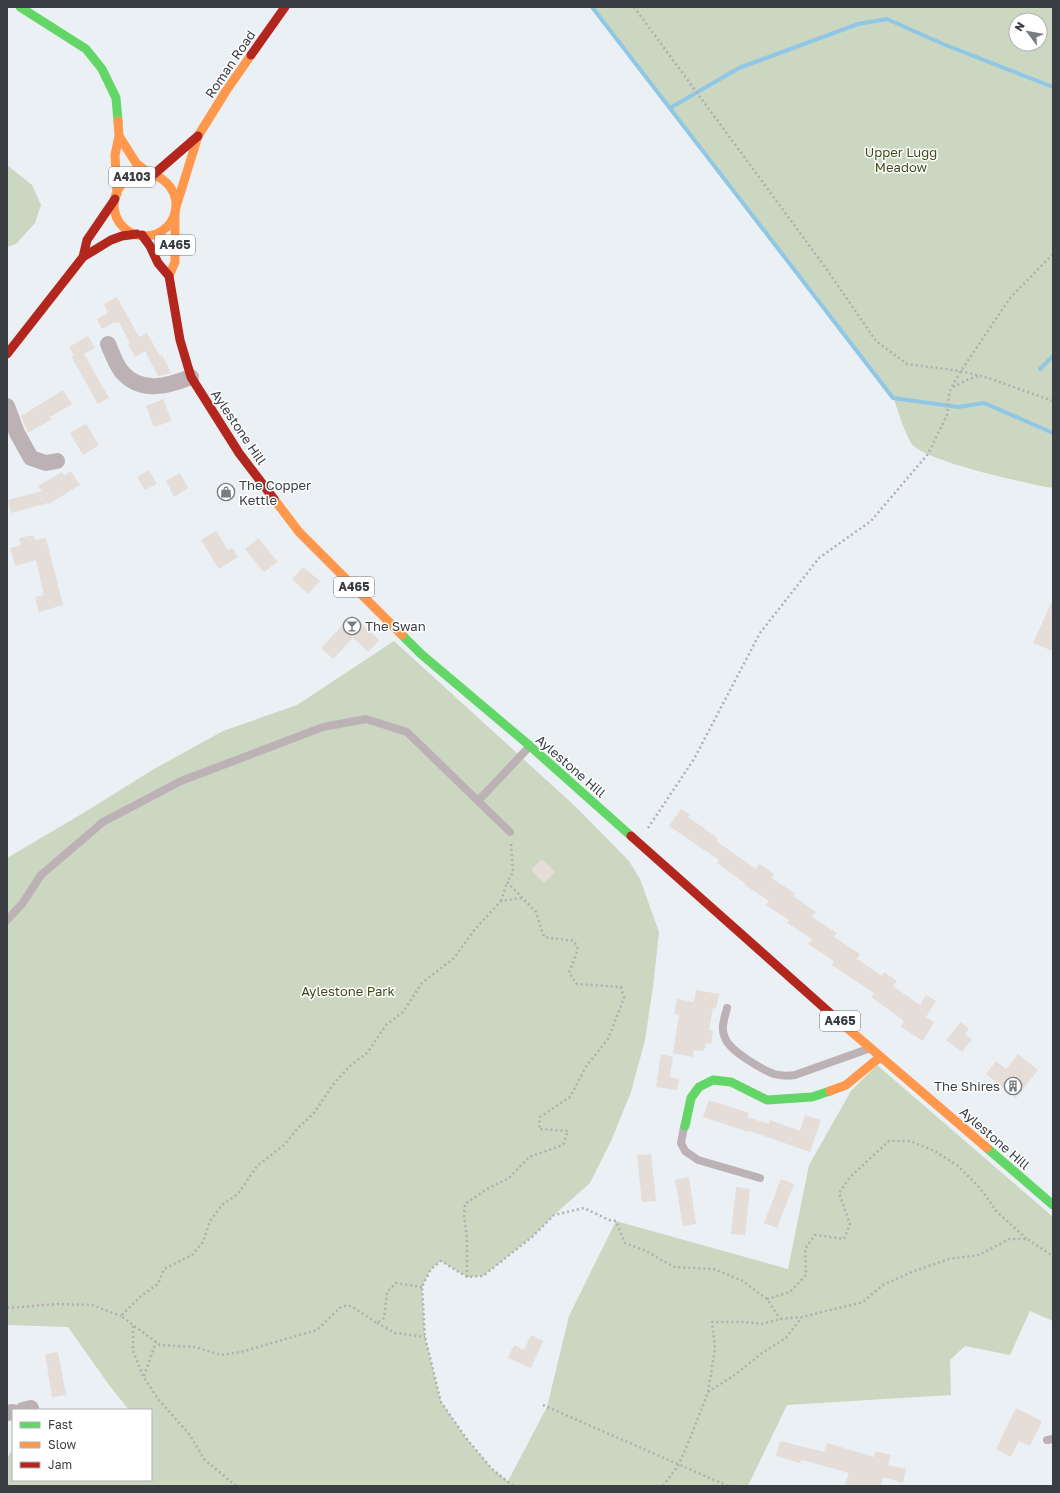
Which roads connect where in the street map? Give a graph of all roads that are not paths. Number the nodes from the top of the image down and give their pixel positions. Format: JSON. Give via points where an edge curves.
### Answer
{"nodes":[{"id":1,"x":20,"y":7,"type":"edge"},
{"id":2,"x":285,"y":7,"type":"edge"},
{"id":3,"x":119,"y":136,"type":"junction"},
{"id":4,"x":198,"y":136,"type":"junction"},
{"id":5,"x":151,"y":174,"type":"junction"},
{"id":6,"x":116,"y":196,"type":"junction"},
{"id":7,"x":176,"y":210,"type":"junction"},
{"id":8,"x":139,"y":235,"type":"junction"},
{"id":9,"x":82,"y":257,"type":"junction"},
{"id":10,"x":169,"y":276,"type":"junction"},
{"id":11,"x":108,"y":344,"type":"dead end"},
{"id":12,"x":7,"y":354,"type":"edge"},
{"id":13,"x":191,"y":377,"type":"junction"},
{"id":14,"x":7,"y":406,"type":"edge"},
{"id":15,"x":57,"y":461,"type":"dead end"},
{"id":16,"x":530,"y":746,"type":"junction"},
{"id":17,"x":478,"y":801,"type":"junction"},
{"id":18,"x":510,"y":832,"type":"road end"},
{"id":19,"x":7,"y":920,"type":"edge"},
{"id":20,"x":727,"y":1008,"type":"dead end"},
{"id":21,"x":871,"y":1048,"type":"junction"},
{"id":22,"x":880,"y":1057,"type":"junction"},
{"id":23,"x":684,"y":1126,"type":"joint"},
{"id":24,"x":760,"y":1178,"type":"dead end"},
{"id":25,"x":1053,"y":1205,"type":"edge"}],
"edges":[{"from":1,"to":3,"type":"main road","via":[[86,49],[102,69],[116,98]]},
{"from":2,"to":4,"type":"main road","name":"Roman Road","number":"A4103"},
{"from":3,"to":5,"type":"main road","via":[[136,162]]},
{"from":3,"to":6,"type":"main road","via":[[115,155]]},
{"from":4,"to":5,"type":"main road","name":"Roman Road","number":"A4103"},
{"from":4,"to":7,"type":"main road","name":"Roman Road","number":"A4103"},
{"from":5,"to":6,"type":"main road","number":"A4103","via":[[139,174],[130,178],[122,185]]},
{"from":5,"to":7,"type":"main road","number":"A4103","via":[[161,178],[170,187],[176,198]]},
{"from":6,"to":8,"type":"main road","number":"A4103","via":[[115,208],[120,221]]},
{"from":6,"to":9,"type":"main road","number":"A4103","via":[[87,240]]},
{"from":7,"to":8,"type":"main road","number":"A4103","via":[[166,228],[150,235]]},
{"from":7,"to":10,"type":"main road","name":"Aylestone Hill","number":"A465","via":[[176,262]]},
{"from":8,"to":9,"type":"main road","number":"A4103","via":[[122,236],[111,240]]},
{"from":8,"to":10,"type":"main road","name":"Aylestone Hill","number":"A465","via":[[150,246],[158,263]]},
{"from":9,"to":12,"type":"main road","number":"A4103"},
{"from":10,"to":13,"type":"main road","name":"Aylestone Hill","number":"A465","via":[[180,340]]},
{"from":11,"to":13,"type":"street","via":[[121,372],[132,382],[152,387],[168,385]]},
{"from":13,"to":16,"type":"main road","name":"Aylestone Hill","number":"A465","via":[[239,453],[299,532],[421,654]]},
{"from":14,"to":15,"type":"street","via":[[17,433],[31,458],[46,463]]},
{"from":16,"to":17,"type":"lane"},
{"from":16,"to":21,"type":"main road","name":"Aylestone Hill","number":"A465"},
{"from":17,"to":18,"type":"lane"},
{"from":17,"to":19,"type":"lane","via":[[407,732],[366,719],[323,727],[181,781],[104,822],[41,875],[22,904]]},
{"from":20,"to":21,"type":"lane","via":[[722,1029],[724,1038],[730,1046],[774,1074],[795,1075]]},
{"from":21,"to":22,"type":"main road","name":"Aylestone Hill","number":"A465"},
{"from":22,"to":23,"type":"main road","via":[[846,1085],[812,1097],[767,1100],[731,1082],[713,1080],[699,1086],[691,1098]]},
{"from":22,"to":25,"type":"main road","name":"Aylestone Hill","number":"A465"},
{"from":23,"to":24,"type":"lane","via":[[681,1142],[685,1151],[698,1160]]}]}
